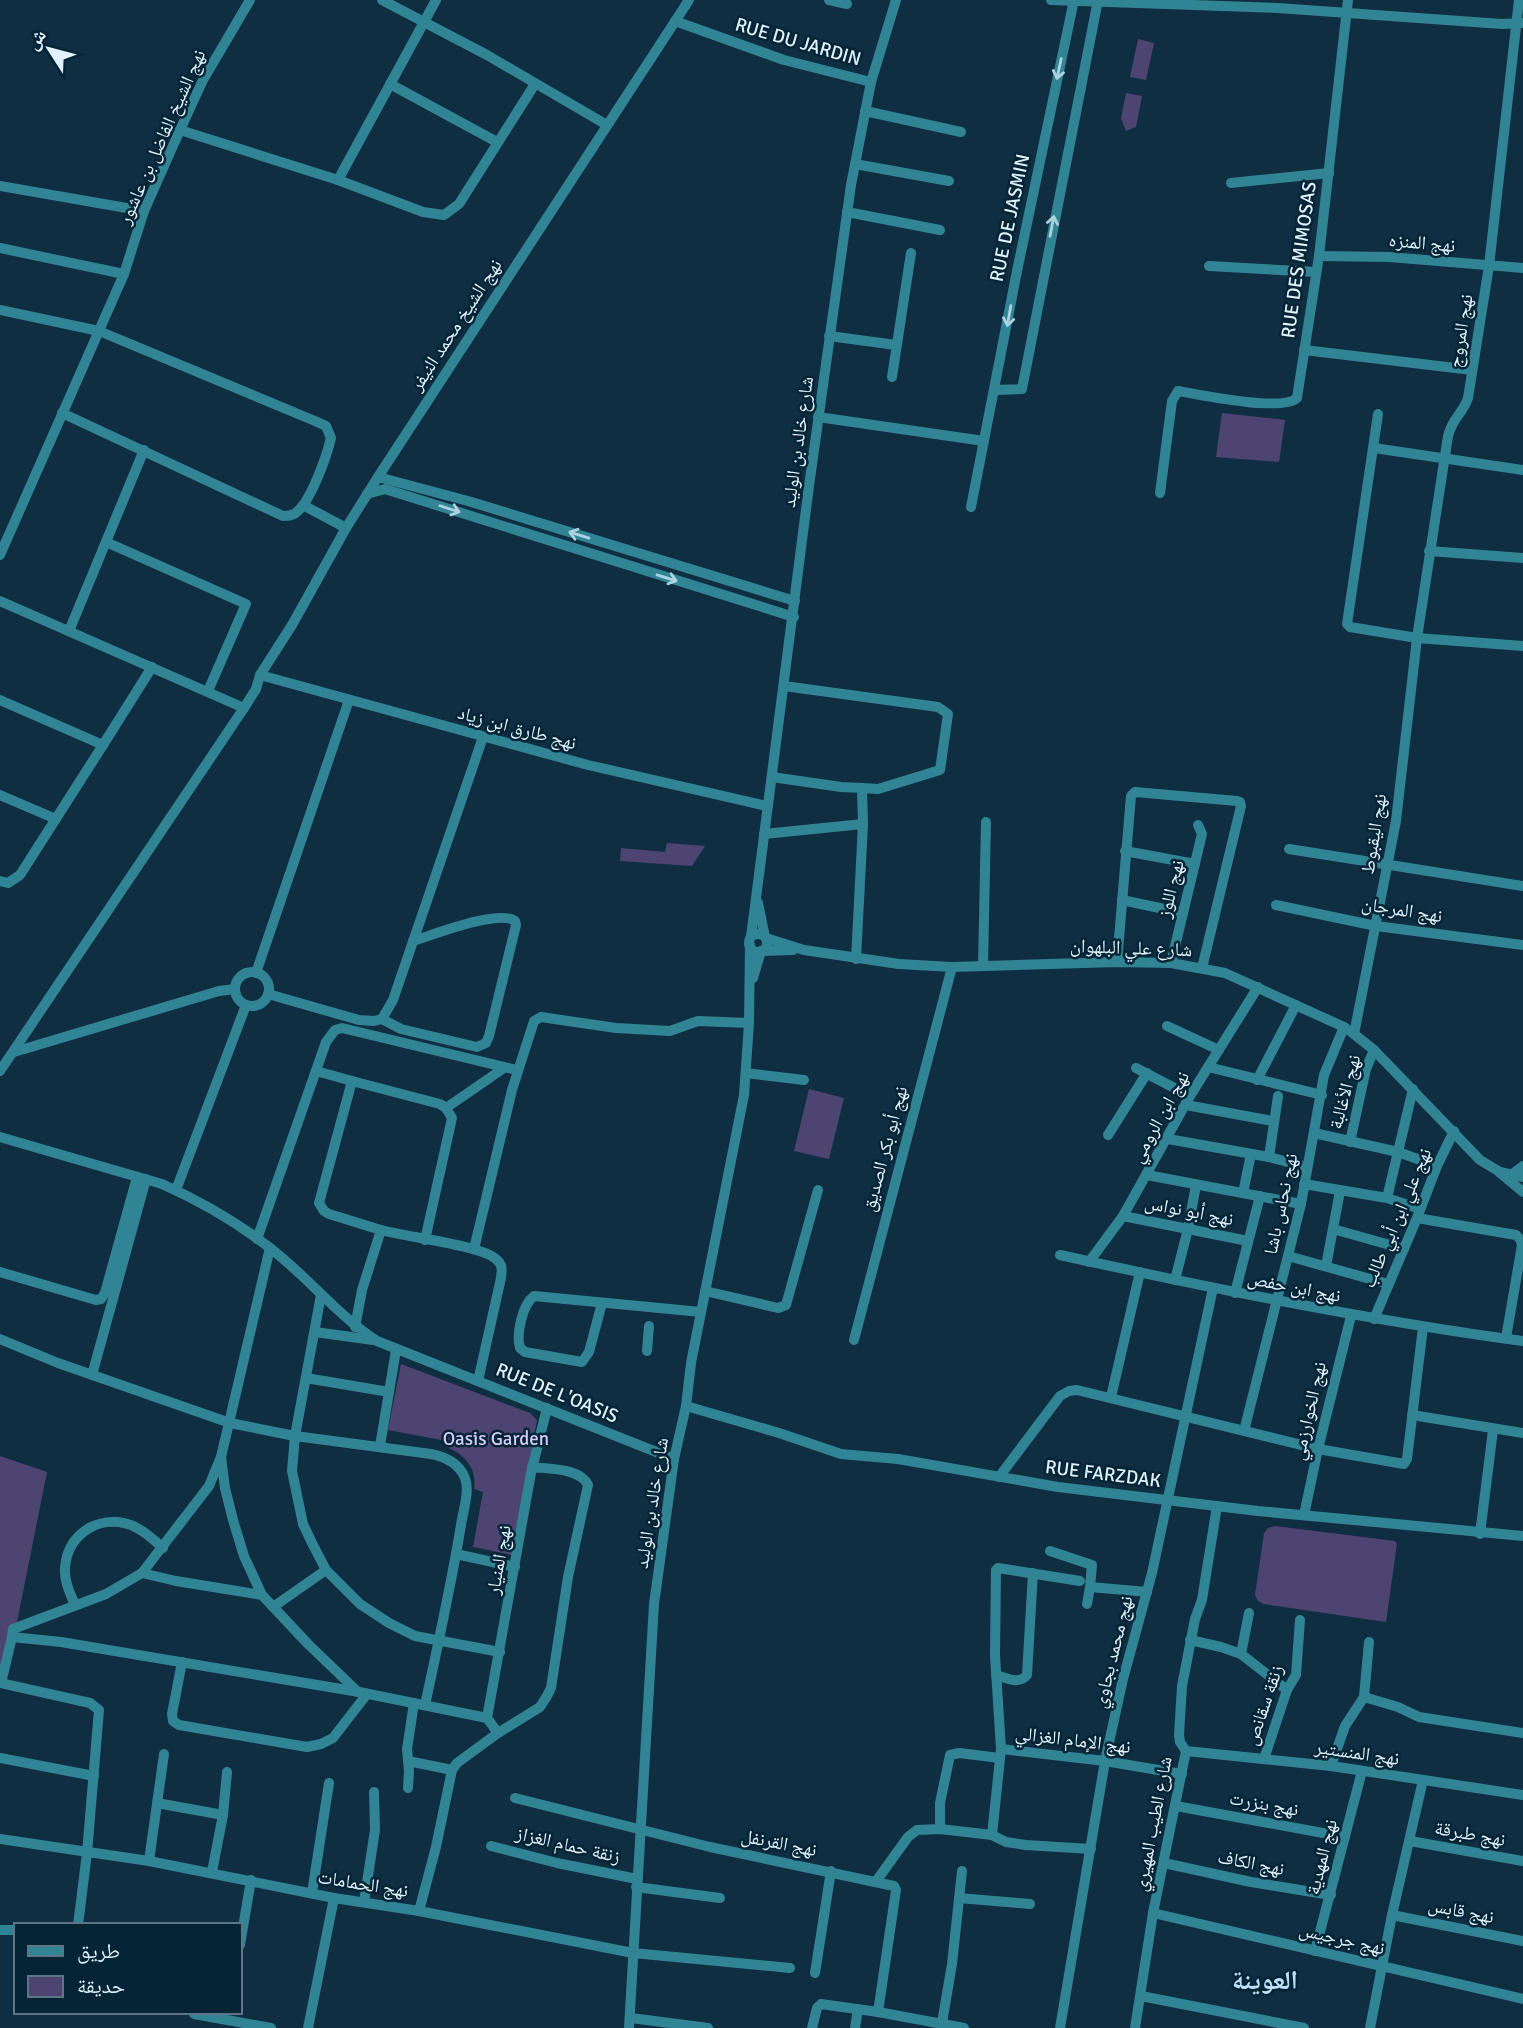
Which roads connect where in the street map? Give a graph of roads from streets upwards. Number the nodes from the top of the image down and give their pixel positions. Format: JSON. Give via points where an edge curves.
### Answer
{"nodes":[{"id":1,"x":250,"y":0,"type":"edge"},
{"id":2,"x":382,"y":0,"type":"edge"},
{"id":3,"x":436,"y":0,"type":"edge"},
{"id":4,"x":689,"y":0,"type":"edge"},
{"id":5,"x":829,"y":0,"type":"edge"},
{"id":6,"x":896,"y":0,"type":"edge"},
{"id":7,"x":1051,"y":0,"type":"edge"},
{"id":8,"x":1348,"y":0,"type":"edge"},
{"id":9,"x":1519,"y":0,"type":"edge"},
{"id":10,"x":1073,"y":1,"type":"edge"},
{"id":11,"x":1098,"y":1,"type":"edge"},
{"id":12,"x":847,"y":4,"type":"dead end"},
{"id":13,"x":1346,"y":12,"type":"junction"},
{"id":14,"x":425,"y":21,"type":"junction"},
{"id":15,"x":675,"y":21,"type":"junction"},
{"id":16,"x":1519,"y":22,"type":"edge"},
{"id":17,"x":871,"y":82,"type":"junction"},
{"id":18,"x":390,"y":84,"type":"junction"},
{"id":19,"x":535,"y":84,"type":"junction"},
{"id":20,"x":865,"y":111,"type":"junction"},
{"id":21,"x":607,"y":125,"type":"junction"},
{"id":22,"x":180,"y":131,"type":"junction"},
{"id":23,"x":961,"y":132,"type":"dead end"},
{"id":24,"x":497,"y":142,"type":"junction"},
{"id":25,"x":855,"y":164,"type":"junction"},
{"id":26,"x":1329,"y":173,"type":"junction"},
{"id":27,"x":338,"y":180,"type":"junction"},
{"id":28,"x":949,"y":181,"type":"dead end"},
{"id":29,"x":1231,"y":183,"type":"dead end"},
{"id":30,"x":0,"y":186,"type":"edge"},
{"id":31,"x":144,"y":211,"type":"junction"},
{"id":32,"x":847,"y":212,"type":"junction"},
{"id":33,"x":940,"y":230,"type":"dead end"},
{"id":34,"x":0,"y":248,"type":"edge"},
{"id":35,"x":911,"y":253,"type":"dead end"},
{"id":36,"x":1319,"y":256,"type":"junction"},
{"id":37,"x":1489,"y":266,"type":"junction"},
{"id":38,"x":1209,"y":267,"type":"dead end"},
{"id":39,"x":1523,"y":268,"type":"edge"},
{"id":40,"x":1316,"y":272,"type":"junction"},
{"id":41,"x":124,"y":274,"type":"junction"},
{"id":42,"x":0,"y":310,"type":"edge"},
{"id":43,"x":99,"y":331,"type":"junction"},
{"id":44,"x":830,"y":336,"type":"junction"},
{"id":45,"x":896,"y":345,"type":"junction"},
{"id":46,"x":1304,"y":350,"type":"junction"},
{"id":47,"x":1472,"y":370,"type":"junction"},
{"id":48,"x":892,"y":377,"type":"dead end"},
{"id":49,"x":995,"y":390,"type":"junction"},
{"id":50,"x":62,"y":413,"type":"junction"},
{"id":51,"x":1378,"y":414,"type":"dead end"},
{"id":52,"x":818,"y":417,"type":"junction"},
{"id":53,"x":984,"y":441,"type":"junction"},
{"id":54,"x":1374,"y":448,"type":"junction"},
{"id":55,"x":144,"y":450,"type":"junction"},
{"id":56,"x":1444,"y":459,"type":"junction"},
{"id":57,"x":1523,"y":470,"type":"edge"},
{"id":58,"x":378,"y":477,"type":"junction"},
{"id":59,"x":1160,"y":493,"type":"dead end"},
{"id":60,"x":367,"y":495,"type":"junction"},
{"id":61,"x":303,"y":505,"type":"junction"},
{"id":62,"x":971,"y":507,"type":"dead end"},
{"id":63,"x":346,"y":528,"type":"junction"},
{"id":64,"x":106,"y":542,"type":"junction"},
{"id":65,"x":1429,"y":551,"type":"junction"},
{"id":66,"x":0,"y":555,"type":"edge"},
{"id":67,"x":1523,"y":558,"type":"edge"},
{"id":68,"x":0,"y":601,"type":"edge"},
{"id":69,"x":795,"y":601,"type":"junction"},
{"id":70,"x":794,"y":617,"type":"junction"},
{"id":71,"x":69,"y":631,"type":"junction"},
{"id":72,"x":1417,"y":638,"type":"junction"},
{"id":73,"x":1523,"y":646,"type":"edge"},
{"id":74,"x":152,"y":667,"type":"junction"},
{"id":75,"x":260,"y":675,"type":"junction"},
{"id":76,"x":784,"y":685,"type":"junction"},
{"id":77,"x":208,"y":691,"type":"junction"},
{"id":78,"x":0,"y":700,"type":"edge"},
{"id":79,"x":349,"y":700,"type":"junction"},
{"id":80,"x":244,"y":708,"type":"junction"},
{"id":81,"x":482,"y":737,"type":"junction"},
{"id":82,"x":103,"y":745,"type":"junction"},
{"id":83,"x":772,"y":776,"type":"junction"},
{"id":84,"x":862,"y":788,"type":"junction"},
{"id":85,"x":0,"y":795,"type":"edge"},
{"id":86,"x":767,"y":806,"type":"junction"},
{"id":87,"x":56,"y":819,"type":"junction"},
{"id":88,"x":986,"y":822,"type":"dead end"},
{"id":89,"x":863,"y":824,"type":"junction"},
{"id":90,"x":1198,"y":825,"type":"dead end"},
{"id":91,"x":764,"y":834,"type":"junction"},
{"id":92,"x":1289,"y":849,"type":"dead end"},
{"id":93,"x":1125,"y":851,"type":"junction"},
{"id":94,"x":1195,"y":864,"type":"junction"},
{"id":95,"x":1387,"y":865,"type":"junction"},
{"id":96,"x":0,"y":881,"type":"edge"},
{"id":97,"x":1523,"y":886,"type":"edge"},
{"id":98,"x":758,"y":892,"type":"junction"},
{"id":99,"x":1122,"y":900,"type":"junction"},
{"id":100,"x":1276,"y":905,"type":"dead end"},
{"id":101,"x":1183,"y":913,"type":"junction"},
{"id":102,"x":1376,"y":926,"type":"junction"},
{"id":103,"x":765,"y":937,"type":"junction"},
{"id":104,"x":413,"y":941,"type":"junction"},
{"id":105,"x":751,"y":941,"type":"junction"},
{"id":106,"x":1523,"y":945,"type":"edge"},
{"id":107,"x":804,"y":950,"type":"junction"},
{"id":108,"x":762,"y":951,"type":"junction"},
{"id":109,"x":856,"y":959,"type":"junction"},
{"id":110,"x":1117,"y":962,"type":"junction"},
{"id":111,"x":1171,"y":963,"type":"junction"},
{"id":112,"x":984,"y":966,"type":"junction"},
{"id":113,"x":952,"y":967,"type":"junction"},
{"id":114,"x":1202,"y":968,"type":"junction"},
{"id":115,"x":256,"y":973,"type":"junction"},
{"id":116,"x":1258,"y":987,"type":"junction"},
{"id":117,"x":235,"y":989,"type":"junction"},
{"id":118,"x":750,"y":989,"type":"junction"},
{"id":119,"x":268,"y":994,"type":"junction"},
{"id":120,"x":246,"y":1005,"type":"junction"},
{"id":121,"x":1296,"y":1005,"type":"junction"},
{"id":122,"x":382,"y":1019,"type":"junction"},
{"id":123,"x":749,"y":1023,"type":"junction"},
{"id":124,"x":1167,"y":1026,"type":"dead end"},
{"id":125,"x":1345,"y":1027,"type":"junction"},
{"id":126,"x":1354,"y":1034,"type":"junction"},
{"id":127,"x":1219,"y":1050,"type":"junction"},
{"id":128,"x":1374,"y":1050,"type":"junction"},
{"id":129,"x":14,"y":1052,"type":"junction"},
{"id":130,"x":1208,"y":1067,"type":"junction"},
{"id":131,"x":505,"y":1068,"type":"junction"},
{"id":132,"x":1136,"y":1068,"type":"dead end"},
{"id":133,"x":517,"y":1070,"type":"junction"},
{"id":134,"x":0,"y":1071,"type":"edge"},
{"id":135,"x":316,"y":1071,"type":"junction"},
{"id":136,"x":746,"y":1073,"type":"junction"},
{"id":137,"x":1147,"y":1073,"type":"junction"},
{"id":138,"x":804,"y":1080,"type":"dead end"},
{"id":139,"x":1257,"y":1080,"type":"junction"},
{"id":140,"x":352,"y":1081,"type":"junction"},
{"id":141,"x":1413,"y":1089,"type":"junction"},
{"id":142,"x":1322,"y":1095,"type":"junction"},
{"id":143,"x":1278,"y":1096,"type":"dead end"},
{"id":144,"x":1188,"y":1101,"type":"junction"},
{"id":145,"x":446,"y":1108,"type":"junction"},
{"id":146,"x":1273,"y":1121,"type":"junction"},
{"id":147,"x":1454,"y":1131,"type":"junction"},
{"id":148,"x":1314,"y":1133,"type":"junction"},
{"id":149,"x":1108,"y":1135,"type":"dead end"},
{"id":150,"x":0,"y":1137,"type":"edge"},
{"id":151,"x":1168,"y":1139,"type":"junction"},
{"id":152,"x":1350,"y":1142,"type":"junction"},
{"id":153,"x":1398,"y":1152,"type":"junction"},
{"id":154,"x":1251,"y":1154,"type":"junction"},
{"id":155,"x":1269,"y":1157,"type":"junction"},
{"id":156,"x":1437,"y":1166,"type":"junction"},
{"id":157,"x":1523,"y":1166,"type":"edge"},
{"id":158,"x":1307,"y":1167,"type":"junction"},
{"id":159,"x":1500,"y":1172,"type":"junction"},
{"id":160,"x":1147,"y":1175,"type":"junction"},
{"id":161,"x":1511,"y":1175,"type":"junction"},
{"id":162,"x":1523,"y":1177,"type":"edge"},
{"id":163,"x":141,"y":1178,"type":"junction"},
{"id":164,"x":1304,"y":1184,"type":"junction"},
{"id":165,"x":1196,"y":1185,"type":"junction"},
{"id":166,"x":176,"y":1190,"type":"junction"},
{"id":167,"x":818,"y":1190,"type":"dead end"},
{"id":168,"x":1340,"y":1191,"type":"junction"},
{"id":169,"x":1523,"y":1192,"type":"edge"},
{"id":170,"x":1243,"y":1193,"type":"junction"},
{"id":171,"x":1260,"y":1196,"type":"junction"},
{"id":172,"x":1387,"y":1198,"type":"junction"},
{"id":173,"x":1301,"y":1204,"type":"junction"},
{"id":174,"x":1418,"y":1214,"type":"junction"},
{"id":175,"x":1123,"y":1216,"type":"junction"},
{"id":176,"x":1188,"y":1229,"type":"junction"},
{"id":177,"x":1333,"y":1229,"type":"junction"},
{"id":178,"x":380,"y":1230,"type":"junction"},
{"id":179,"x":257,"y":1240,"type":"junction"},
{"id":180,"x":425,"y":1240,"type":"junction"},
{"id":181,"x":1248,"y":1241,"type":"junction"},
{"id":182,"x":270,"y":1248,"type":"junction"},
{"id":183,"x":1404,"y":1248,"type":"junction"},
{"id":184,"x":474,"y":1249,"type":"junction"},
{"id":185,"x":1060,"y":1255,"type":"dead end"},
{"id":186,"x":1288,"y":1256,"type":"junction"},
{"id":187,"x":1088,"y":1262,"type":"junction"},
{"id":188,"x":1326,"y":1266,"type":"junction"},
{"id":189,"x":0,"y":1272,"type":"edge"},
{"id":190,"x":1140,"y":1272,"type":"junction"},
{"id":191,"x":1175,"y":1280,"type":"junction"},
{"id":192,"x":1388,"y":1284,"type":"junction"},
{"id":193,"x":1213,"y":1288,"type":"junction"},
{"id":194,"x":705,"y":1291,"type":"junction"},
{"id":195,"x":1235,"y":1293,"type":"junction"},
{"id":196,"x":321,"y":1294,"type":"junction"},
{"id":197,"x":1276,"y":1298,"type":"junction"},
{"id":198,"x":602,"y":1303,"type":"junction"},
{"id":199,"x":701,"y":1312,"type":"junction"},
{"id":200,"x":1350,"y":1316,"type":"junction"},
{"id":201,"x":1374,"y":1319,"type":"junction"},
{"id":202,"x":649,"y":1325,"type":"dead end"},
{"id":203,"x":355,"y":1327,"type":"junction"},
{"id":204,"x":1423,"y":1328,"type":"junction"},
{"id":205,"x":315,"y":1332,"type":"junction"},
{"id":206,"x":1506,"y":1338,"type":"junction"},
{"id":207,"x":0,"y":1339,"type":"edge"},
{"id":208,"x":854,"y":1340,"type":"dead end"},
{"id":209,"x":1523,"y":1340,"type":"edge"},
{"id":210,"x":377,"y":1341,"type":"junction"},
{"id":211,"x":397,"y":1350,"type":"junction"},
{"id":212,"x":647,"y":1352,"type":"dead end"},
{"id":213,"x":92,"y":1375,"type":"junction"},
{"id":214,"x":306,"y":1378,"type":"junction"},
{"id":215,"x":478,"y":1381,"type":"junction"},
{"id":216,"x":389,"y":1392,"type":"junction"},
{"id":217,"x":1111,"y":1396,"type":"junction"},
{"id":218,"x":686,"y":1406,"type":"junction"},
{"id":219,"x":547,"y":1408,"type":"junction"},
{"id":220,"x":1184,"y":1415,"type":"junction"},
{"id":221,"x":1412,"y":1415,"type":"junction"},
{"id":222,"x":230,"y":1423,"type":"junction"},
{"id":223,"x":1493,"y":1430,"type":"junction"},
{"id":224,"x":1244,"y":1431,"type":"junction"},
{"id":225,"x":1523,"y":1433,"type":"edge"},
{"id":226,"x":295,"y":1436,"type":"junction"},
{"id":227,"x":380,"y":1446,"type":"junction"},
{"id":228,"x":1318,"y":1449,"type":"junction"},
{"id":229,"x":221,"y":1457,"type":"junction"},
{"id":230,"x":674,"y":1459,"type":"junction"},
{"id":231,"x":533,"y":1466,"type":"junction"},
{"id":232,"x":999,"y":1477,"type":"junction"},
{"id":233,"x":1167,"y":1500,"type":"junction"},
{"id":234,"x":1217,"y":1506,"type":"junction"},
{"id":235,"x":1304,"y":1515,"type":"junction"},
{"id":236,"x":1480,"y":1534,"type":"junction"},
{"id":237,"x":1523,"y":1536,"type":"edge"},
{"id":238,"x":163,"y":1548,"type":"junction"},
{"id":239,"x":1050,"y":1551,"type":"dead end"},
{"id":240,"x":456,"y":1554,"type":"junction"},
{"id":241,"x":515,"y":1567,"type":"junction"},
{"id":242,"x":326,"y":1570,"type":"junction"},
{"id":243,"x":142,"y":1573,"type":"junction"},
{"id":244,"x":1033,"y":1573,"type":"junction"},
{"id":245,"x":1080,"y":1581,"type":"dead end"},
{"id":246,"x":1090,"y":1587,"type":"junction"},
{"id":247,"x":1147,"y":1592,"type":"junction"},
{"id":248,"x":262,"y":1595,"type":"junction"},
{"id":249,"x":1087,"y":1604,"type":"dead end"},
{"id":250,"x":75,"y":1605,"type":"junction"},
{"id":251,"x":273,"y":1607,"type":"junction"},
{"id":252,"x":1249,"y":1613,"type":"dead end"},
{"id":253,"x":1300,"y":1620,"type":"dead end"},
{"id":254,"x":12,"y":1637,"type":"junction"},
{"id":255,"x":1190,"y":1640,"type":"junction"},
{"id":256,"x":439,"y":1642,"type":"junction"},
{"id":257,"x":1369,"y":1642,"type":"dead end"},
{"id":258,"x":500,"y":1652,"type":"junction"},
{"id":259,"x":1241,"y":1654,"type":"junction"},
{"id":260,"x":182,"y":1662,"type":"junction"},
{"id":261,"x":996,"y":1675,"type":"junction"},
{"id":262,"x":1,"y":1683,"type":"edge"},
{"id":263,"x":1287,"y":1690,"type":"junction"},
{"id":264,"x":363,"y":1693,"type":"junction"},
{"id":265,"x":1364,"y":1697,"type":"junction"},
{"id":266,"x":420,"y":1704,"type":"junction"},
{"id":267,"x":487,"y":1718,"type":"junction"},
{"id":268,"x":1523,"y":1733,"type":"edge"},
{"id":269,"x":498,"y":1734,"type":"junction"},
{"id":270,"x":1186,"y":1751,"type":"junction"},
{"id":271,"x":164,"y":1754,"type":"dead end"},
{"id":272,"x":1001,"y":1754,"type":"junction"},
{"id":273,"x":0,"y":1758,"type":"edge"},
{"id":274,"x":1264,"y":1759,"type":"junction"},
{"id":275,"x":408,"y":1761,"type":"junction"},
{"id":276,"x":1105,"y":1761,"type":"junction"},
{"id":277,"x":1331,"y":1766,"type":"junction"},
{"id":278,"x":452,"y":1770,"type":"junction"},
{"id":279,"x":1362,"y":1771,"type":"junction"},
{"id":280,"x":227,"y":1772,"type":"dead end"},
{"id":281,"x":1182,"y":1774,"type":"junction"},
{"id":282,"x":93,"y":1776,"type":"junction"},
{"id":283,"x":1423,"y":1780,"type":"junction"},
{"id":284,"x":328,"y":1783,"type":"dead end"},
{"id":285,"x":408,"y":1788,"type":"dead end"},
{"id":286,"x":374,"y":1792,"type":"dead end"},
{"id":287,"x":1523,"y":1795,"type":"edge"},
{"id":288,"x":515,"y":1798,"type":"dead end"},
{"id":289,"x":158,"y":1803,"type":"junction"},
{"id":290,"x":1176,"y":1805,"type":"junction"},
{"id":291,"x":223,"y":1815,"type":"junction"},
{"id":292,"x":940,"y":1829,"type":"junction"},
{"id":293,"x":642,"y":1830,"type":"junction"},
{"id":294,"x":992,"y":1835,"type":"junction"},
{"id":295,"x":1345,"y":1837,"type":"junction"},
{"id":296,"x":0,"y":1839,"type":"edge"},
{"id":297,"x":1410,"y":1841,"type":"junction"},
{"id":298,"x":491,"y":1846,"type":"dead end"},
{"id":299,"x":1091,"y":1849,"type":"junction"},
{"id":300,"x":87,"y":1853,"type":"junction"},
{"id":301,"x":149,"y":1861,"type":"junction"},
{"id":302,"x":1523,"y":1861,"type":"edge"},
{"id":303,"x":1164,"y":1863,"type":"junction"},
{"id":304,"x":831,"y":1871,"type":"junction"},
{"id":305,"x":962,"y":1871,"type":"dead end"},
{"id":306,"x":212,"y":1872,"type":"junction"},
{"id":307,"x":251,"y":1880,"type":"junction"},
{"id":308,"x":877,"y":1880,"type":"junction"},
{"id":309,"x":637,"y":1883,"type":"junction"},
{"id":310,"x":312,"y":1893,"type":"junction"},
{"id":311,"x":1331,"y":1895,"type":"junction"},
{"id":312,"x":334,"y":1898,"type":"junction"},
{"id":313,"x":720,"y":1898,"type":"dead end"},
{"id":314,"x":959,"y":1898,"type":"junction"},
{"id":315,"x":364,"y":1902,"type":"junction"},
{"id":316,"x":1030,"y":1904,"type":"dead end"},
{"id":317,"x":419,"y":1910,"type":"junction"},
{"id":318,"x":1153,"y":1913,"type":"junction"},
{"id":319,"x":1391,"y":1915,"type":"junction"},
{"id":320,"x":78,"y":1923,"type":"edge"},
{"id":321,"x":242,"y":1933,"type":"edge"},
{"id":322,"x":1523,"y":1941,"type":"edge"},
{"id":323,"x":1315,"y":1951,"type":"junction"},
{"id":324,"x":633,"y":1952,"type":"junction"},
{"id":325,"x":1381,"y":1966,"type":"junction"},
{"id":326,"x":790,"y":1968,"type":"dead end"},
{"id":327,"x":815,"y":1973,"type":"dead end"},
{"id":328,"x":1141,"y":1996,"type":"junction"},
{"id":329,"x":1523,"y":1998,"type":"edge"},
{"id":330,"x":858,"y":2009,"type":"junction"},
{"id":331,"x":878,"y":2012,"type":"junction"},
{"id":332,"x":194,"y":2014,"type":"dead end"},
{"id":333,"x":229,"y":2016,"type":"edge"},
{"id":334,"x":630,"y":2023,"type":"edge"},
{"id":335,"x":942,"y":2023,"type":"junction"},
{"id":336,"x":271,"y":2028,"type":"edge"},
{"id":337,"x":308,"y":2028,"type":"edge"},
{"id":338,"x":706,"y":2028,"type":"edge"},
{"id":339,"x":812,"y":2028,"type":"edge"},
{"id":340,"x":855,"y":2028,"type":"edge"},
{"id":341,"x":964,"y":2028,"type":"edge"},
{"id":342,"x":1060,"y":2028,"type":"edge"},
{"id":343,"x":1135,"y":2028,"type":"edge"},
{"id":344,"x":1304,"y":2028,"type":"edge"},
{"id":345,"x":1370,"y":2028,"type":"edge"}],
"edges":[{"from":1,"to":22,"type":"street","name":"نهج الشيخ الفاضل بن عاشور"},
{"from":2,"to":14,"type":"street"},
{"from":3,"to":14,"type":"street"},
{"from":4,"to":15,"type":"street","name":"نهج الشيخ محمد النيفر"},
{"from":5,"to":12,"type":"street"},
{"from":6,"to":17,"type":"street","name":"شارع خالد بن الوليد"},
{"from":7,"to":10,"type":"street"},
{"from":8,"to":13,"type":"street","name":"RUE DES MIMOSAS"},
{"from":9,"to":16,"type":"street","name":"نهج المروج"},
{"from":10,"to":11,"type":"street"},
{"from":10,"to":49,"type":"street","name":"RUE DE JASMIN","one_way":true},
{"from":11,"to":13,"type":"street"},
{"from":49,"to":11,"type":"street","one_way":true,"via":[[1021,389]]},
{"from":13,"to":16,"type":"street"},
{"from":13,"to":26,"type":"street","name":"RUE DES MIMOSAS"},
{"from":14,"to":18,"type":"street"},
{"from":14,"to":19,"type":"street"},
{"from":15,"to":17,"type":"street","name":"RUE DU JARDIN","via":[[783,60]]},
{"from":15,"to":21,"type":"street","name":"نهج الشيخ محمد النيفر"},
{"from":16,"to":37,"type":"street","name":"نهج المروج"},
{"from":17,"to":20,"type":"street","name":"شارع خالد بن الوليد"},
{"from":18,"to":24,"type":"street"},
{"from":18,"to":27,"type":"street"},
{"from":19,"to":21,"type":"street"},
{"from":19,"to":24,"type":"street"},
{"from":20,"to":23,"type":"street"},
{"from":20,"to":25,"type":"street","name":"شارع خالد بن الوليد"},
{"from":21,"to":58,"type":"street","name":"نهج الشيخ محمد النيفر"},
{"from":22,"to":27,"type":"street"},
{"from":22,"to":31,"type":"street","name":"نهج الشيخ الفاضل بن عاشور"},
{"from":24,"to":27,"type":"street","via":[[459,204],[444,215]]},
{"from":25,"to":28,"type":"street"},
{"from":25,"to":32,"type":"street","name":"شارع خالد بن الوليد"},
{"from":26,"to":29,"type":"street"},
{"from":26,"to":36,"type":"street","name":"RUE DES MIMOSAS"},
{"from":30,"to":31,"type":"street"},
{"from":31,"to":41,"type":"street","name":"نهج الشيخ الفاضل بن عاشور"},
{"from":32,"to":33,"type":"street"},
{"from":32,"to":44,"type":"street","name":"شارع خالد بن الوليد"},
{"from":34,"to":41,"type":"street"},
{"from":35,"to":45,"type":"street"},
{"from":36,"to":37,"type":"street","name":"نهج المنزه"},
{"from":36,"to":40,"type":"street","name":"RUE DES MIMOSAS"},
{"from":37,"to":39,"type":"street","name":"نهج المنزه"},
{"from":37,"to":47,"type":"street","name":"نهج المروج"},
{"from":38,"to":40,"type":"street"},
{"from":40,"to":46,"type":"street","name":"RUE DES MIMOSAS"},
{"from":41,"to":43,"type":"street","name":"نهج الشيخ الفاضل بن عاشور"},
{"from":42,"to":43,"type":"street"},
{"from":43,"to":50,"type":"street","name":"نهج الشيخ الفاضل بن عاشور"},
{"from":43,"to":61,"type":"street","via":[[326,426],[330,444]]},
{"from":44,"to":45,"type":"street"},
{"from":44,"to":52,"type":"street","name":"شارع خالد بن الوليد"},
{"from":45,"to":48,"type":"street"},
{"from":46,"to":47,"type":"street"},
{"from":46,"to":59,"type":"street","name":"RUE DES MIMOSAS","via":[[1298,394],[1291,403],[1260,404],[1178,391]]},
{"from":47,"to":56,"type":"street","name":"نهج المروج","via":[[1468,398],[1451,425]]},
{"from":49,"to":53,"type":"street","name":"RUE DE JASMIN"},
{"from":50,"to":55,"type":"street"},
{"from":50,"to":66,"type":"street","name":"نهج الشيخ الفاضل بن عاشور"},
{"from":51,"to":54,"type":"street"},
{"from":52,"to":53,"type":"street"},
{"from":52,"to":69,"type":"street","name":"شارع خالد بن الوليد"},
{"from":53,"to":62,"type":"street","name":"RUE DE JASMIN"},
{"from":54,"to":56,"type":"street"},
{"from":54,"to":72,"type":"street","via":[[1347,624]]},
{"from":55,"to":61,"type":"street","via":[[283,516],[293,515]]},
{"from":55,"to":64,"type":"street"},
{"from":56,"to":57,"type":"street"},
{"from":56,"to":65,"type":"street","name":"نهج المروج"},
{"from":58,"to":60,"type":"street","name":"نهج الشيخ محمد النيفر"},
{"from":69,"to":58,"type":"street","one_way":true},
{"from":60,"to":63,"type":"street","name":"نهج الشيخ محمد النيفر"},
{"from":60,"to":70,"type":"street","one_way":true,"via":[[385,489]]},
{"from":61,"to":63,"type":"street"},
{"from":63,"to":75,"type":"street","name":"نهج الشيخ محمد النيفر"},
{"from":64,"to":71,"type":"street"},
{"from":64,"to":77,"type":"street","via":[[246,604]]},
{"from":65,"to":67,"type":"street"},
{"from":65,"to":72,"type":"street","name":"نهج المروج"},
{"from":68,"to":71,"type":"street"},
{"from":69,"to":70,"type":"street","name":"شارع خالد بن الوليد"},
{"from":70,"to":76,"type":"street","name":"شارع خالد بن الوليد"},
{"from":71,"to":74,"type":"street"},
{"from":72,"to":73,"type":"street"},
{"from":72,"to":95,"type":"street","name":"نهج اليقبوط"},
{"from":74,"to":77,"type":"street"},
{"from":74,"to":82,"type":"street"},
{"from":75,"to":79,"type":"street","name":"نهج طارق ابن زياد"},
{"from":75,"to":80,"type":"street","name":"نهج الشيخ محمد النيفر"},
{"from":76,"to":83,"type":"street","name":"شارع خالد بن الوليد"},
{"from":76,"to":84,"type":"street","via":[[938,707],[948,714],[940,770],[878,789]]},
{"from":77,"to":80,"type":"street"},
{"from":78,"to":82,"type":"street"},
{"from":79,"to":81,"type":"street","name":"نهج طارق ابن زياد"},
{"from":79,"to":115,"type":"street"},
{"from":80,"to":129,"type":"street","name":"نهج الشيخ محمد النيفر"},
{"from":81,"to":86,"type":"street","name":"نهج طارق ابن زياد"},
{"from":81,"to":104,"type":"street"},
{"from":82,"to":87,"type":"street"},
{"from":83,"to":84,"type":"street"},
{"from":83,"to":86,"type":"street","name":"شارع خالد بن الوليد"},
{"from":84,"to":89,"type":"street"},
{"from":85,"to":87,"type":"street"},
{"from":86,"to":91,"type":"street","name":"شارع خالد بن الوليد"},
{"from":87,"to":96,"type":"street","via":[[20,875],[8,883]]},
{"from":88,"to":112,"type":"street"},
{"from":89,"to":91,"type":"street"},
{"from":89,"to":109,"type":"street"},
{"from":90,"to":94,"type":"street","name":"نهج اللوز","via":[[1202,834]]},
{"from":91,"to":98,"type":"street","name":"شارع خالد بن الوليد"},
{"from":92,"to":95,"type":"street"},
{"from":93,"to":94,"type":"street"},
{"from":93,"to":99,"type":"street"},
{"from":93,"to":114,"type":"street","via":[[1135,792],[1240,802]]},
{"from":94,"to":101,"type":"street","name":"نهج اللوز"},
{"from":95,"to":97,"type":"street"},
{"from":95,"to":102,"type":"street","name":"نهج اليقبوط"},
{"from":98,"to":103,"type":"street","name":"شارع خالد بن الوليد"},
{"from":98,"to":105,"type":"street","name":"شارع خالد بن الوليد"},
{"from":99,"to":101,"type":"street"},
{"from":99,"to":110,"type":"street"},
{"from":100,"to":102,"type":"street","name":"نهج المرجان"},
{"from":101,"to":111,"type":"street","name":"نهج اللوز"},
{"from":102,"to":106,"type":"street","name":"نهج المرجان"},
{"from":102,"to":126,"type":"street","name":"نهج اليقبوط"},
{"from":103,"to":105,"type":"street","via":[[758,934]]},
{"from":103,"to":107,"type":"street","name":"شارع علي البلهوان"},
{"from":103,"to":108,"type":"street"},
{"from":104,"to":122,"type":"street"},
{"from":104,"to":122,"type":"street","via":[[504,916],[515,920],[489,1036],[477,1047],[401,1029]]},
{"from":105,"to":108,"type":"street","via":[[754,951]]},
{"from":105,"to":118,"type":"street","name":"شارع خالد بن الوليد"},
{"from":107,"to":108,"type":"street"},
{"from":107,"to":109,"type":"street","name":"شارع علي البلهوان"},
{"from":108,"to":118,"type":"street","name":"شارع خالد بن الوليد"},
{"from":109,"to":113,"type":"street","name":"شارع علي البلهوان"},
{"from":110,"to":111,"type":"street","name":"شارع علي البلهوان"},
{"from":110,"to":112,"type":"street","name":"شارع علي البلهوان"},
{"from":111,"to":114,"type":"street","name":"شارع علي البلهوان"},
{"from":112,"to":113,"type":"street","name":"شارع علي البلهوان"},
{"from":113,"to":208,"type":"street","name":"نهج أبو بكر الصديق"},
{"from":114,"to":116,"type":"street","name":"شارع علي البلهوان"},
{"from":115,"to":117,"type":"street","via":[[242,976]]},
{"from":115,"to":119,"type":"street","via":[[265,978]]},
{"from":116,"to":121,"type":"street","name":"شارع علي البلهوان"},
{"from":116,"to":127,"type":"street","name":"نهج ابن الرومي"},
{"from":117,"to":120,"type":"street"},
{"from":117,"to":129,"type":"street"},
{"from":118,"to":123,"type":"street","name":"شارع خالد بن الوليد"},
{"from":119,"to":120,"type":"street","via":[[256,1005]]},
{"from":119,"to":122,"type":"street","via":[[359,1020]]},
{"from":120,"to":166,"type":"street"},
{"from":121,"to":125,"type":"street","name":"شارع علي البلهوان"},
{"from":121,"to":139,"type":"street"},
{"from":123,"to":133,"type":"street","via":[[698,1021],[670,1031],[541,1017],[534,1021]]},
{"from":123,"to":136,"type":"street","name":"شارع خالد بن الوليد"},
{"from":124,"to":127,"type":"street"},
{"from":125,"to":126,"type":"street","name":"شارع علي البلهوان"},
{"from":125,"to":142,"type":"street","name":"نهج نحاس باشا","via":[[1324,1075]]},
{"from":126,"to":128,"type":"street","name":"شارع علي البلهوان"},
{"from":127,"to":130,"type":"street","name":"نهج ابن الرومي"},
{"from":128,"to":141,"type":"street","name":"شارع علي البلهوان"},
{"from":128,"to":152,"type":"street","name":"نهج الأغالبة"},
{"from":129,"to":134,"type":"street","name":"نهج الشيخ محمد النيفر"},
{"from":130,"to":139,"type":"street"},
{"from":130,"to":144,"type":"street","name":"نهج ابن الرومي"},
{"from":131,"to":133,"type":"street"},
{"from":131,"to":135,"type":"street","via":[[342,1028],[330,1035]]},
{"from":131,"to":145,"type":"street"},
{"from":132,"to":137,"type":"street"},
{"from":133,"to":184,"type":"street"},
{"from":135,"to":140,"type":"street"},
{"from":135,"to":179,"type":"street"},
{"from":136,"to":138,"type":"street"},
{"from":136,"to":194,"type":"street","name":"شارع خالد بن الوليد"},
{"from":137,"to":144,"type":"street"},
{"from":137,"to":149,"type":"street"},
{"from":139,"to":142,"type":"street"},
{"from":140,"to":145,"type":"street"},
{"from":140,"to":178,"type":"street","via":[[319,1203],[329,1214]]},
{"from":141,"to":147,"type":"street","name":"شارع علي البلهوان"},
{"from":141,"to":153,"type":"street"},
{"from":142,"to":148,"type":"street","name":"نهج نحاس باشا"},
{"from":143,"to":146,"type":"street"},
{"from":144,"to":146,"type":"street"},
{"from":144,"to":151,"type":"street","name":"نهج ابن الرومي"},
{"from":145,"to":180,"type":"street","via":[[452,1118]]},
{"from":146,"to":155,"type":"street"},
{"from":147,"to":156,"type":"street","name":"نهج علي ابن أبي طالب"},
{"from":147,"to":159,"type":"street","name":"شارع علي البلهوان","via":[[1471,1152]]},
{"from":148,"to":152,"type":"street"},
{"from":148,"to":158,"type":"street","name":"نهج نحاس باشا"},
{"from":150,"to":163,"type":"street"},
{"from":151,"to":154,"type":"street"},
{"from":151,"to":160,"type":"street","name":"نهج ابن الرومي"},
{"from":152,"to":153,"type":"street"},
{"from":153,"to":156,"type":"street"},
{"from":153,"to":172,"type":"street"},
{"from":154,"to":155,"type":"street"},
{"from":154,"to":170,"type":"street"},
{"from":155,"to":158,"type":"street"},
{"from":156,"to":174,"type":"street","name":"نهج علي ابن أبي طالب"},
{"from":157,"to":161,"type":"street"},
{"from":158,"to":164,"type":"street","name":"نهج نحاس باشا"},
{"from":159,"to":161,"type":"street","name":"شارع علي البلهوان"},
{"from":159,"to":169,"type":"street"},
{"from":160,"to":165,"type":"street"},
{"from":160,"to":175,"type":"street","name":"نهج ابن الرومي"},
{"from":161,"to":162,"type":"street","name":"شارع علي البلهوان"},
{"from":163,"to":166,"type":"street"},
{"from":163,"to":189,"type":"street","via":[[101,1299]]},
{"from":163,"to":213,"type":"street"},
{"from":164,"to":168,"type":"street"},
{"from":164,"to":173,"type":"street","name":"نهج نحاس باشا"},
{"from":165,"to":170,"type":"street"},
{"from":165,"to":176,"type":"street"},
{"from":166,"to":179,"type":"street"},
{"from":167,"to":194,"type":"street","via":[[786,1305],[778,1308]]},
{"from":168,"to":172,"type":"street"},
{"from":168,"to":177,"type":"street"},
{"from":170,"to":171,"type":"street"},
{"from":171,"to":173,"type":"street"},
{"from":171,"to":181,"type":"street"},
{"from":172,"to":174,"type":"street"},
{"from":173,"to":186,"type":"street","name":"نهج نحاس باشا"},
{"from":174,"to":183,"type":"street","name":"نهج علي ابن أبي طالب"},
{"from":174,"to":206,"type":"street","via":[[1520,1239]]},
{"from":175,"to":176,"type":"street","name":"نهج أبو نواس"},
{"from":175,"to":187,"type":"street","name":"نهج ابن الرومي"},
{"from":176,"to":181,"type":"street","name":"نهج أبو نواس"},
{"from":176,"to":191,"type":"street"},
{"from":177,"to":183,"type":"street"},
{"from":177,"to":188,"type":"street"},
{"from":178,"to":180,"type":"street"},
{"from":178,"to":203,"type":"street"},
{"from":179,"to":182,"type":"street"},
{"from":180,"to":184,"type":"street"},
{"from":181,"to":195,"type":"street"},
{"from":182,"to":196,"type":"street"},
{"from":182,"to":222,"type":"street"},
{"from":183,"to":192,"type":"street","name":"نهج علي ابن أبي طالب"},
{"from":184,"to":215,"type":"street","via":[[499,1261],[503,1268]]},
{"from":185,"to":187,"type":"street","name":"نهج ابن حفص"},
{"from":186,"to":188,"type":"street"},
{"from":186,"to":197,"type":"street","name":"نهج نحاس باشا"},
{"from":187,"to":190,"type":"street","name":"نهج ابن حفص"},
{"from":188,"to":192,"type":"street"},
{"from":190,"to":191,"type":"street","name":"نهج ابن حفص"},
{"from":190,"to":217,"type":"street"},
{"from":191,"to":193,"type":"street","name":"نهج ابن حفص"},
{"from":192,"to":201,"type":"street","name":"نهج علي ابن أبي طالب"},
{"from":193,"to":195,"type":"street","name":"نهج ابن حفص"},
{"from":193,"to":220,"type":"street","name":"نهج محمد بجاوي"},
{"from":194,"to":199,"type":"street","name":"شارع خالد بن الوليد"},
{"from":195,"to":197,"type":"street","name":"نهج ابن حفص"},
{"from":196,"to":203,"type":"street"},
{"from":196,"to":205,"type":"street"},
{"from":197,"to":200,"type":"street","name":"نهج ابن حفص"},
{"from":197,"to":224,"type":"street","name":"نهج نحاس باشا"},
{"from":198,"to":198,"type":"street","via":[[534,1296],[526,1304],[520,1348],[582,1362]]},
{"from":198,"to":199,"type":"street"},
{"from":199,"to":218,"type":"street","name":"شارع خالد بن الوليد"},
{"from":200,"to":201,"type":"street","name":"نهج ابن حفص"},
{"from":200,"to":228,"type":"street","name":"نهج الخوارزمي"},
{"from":201,"to":204,"type":"street","name":"نهج ابن حفص"},
{"from":202,"to":212,"type":"street"},
{"from":203,"to":210,"type":"street"},
{"from":204,"to":206,"type":"street","name":"نهج ابن حفص"},
{"from":204,"to":221,"type":"street"},
{"from":205,"to":210,"type":"street"},
{"from":205,"to":214,"type":"street"},
{"from":206,"to":209,"type":"street","name":"نهج ابن حفص"},
{"from":207,"to":213,"type":"street"},
{"from":210,"to":211,"type":"street","name":"RUE DE L'OASIS"},
{"from":211,"to":215,"type":"street","name":"RUE DE L'OASIS"},
{"from":211,"to":216,"type":"street"},
{"from":213,"to":222,"type":"street"},
{"from":214,"to":216,"type":"street"},
{"from":214,"to":226,"type":"street"},
{"from":215,"to":219,"type":"street","name":"RUE DE L'OASIS"},
{"from":216,"to":227,"type":"street"},
{"from":217,"to":220,"type":"street"},
{"from":217,"to":232,"type":"street","via":[[1077,1390],[1059,1396]]},
{"from":218,"to":230,"type":"street","name":"شارع خالد بن الوليد"},
{"from":218,"to":232,"type":"street","name":"RUE FARZDAK","via":[[841,1454]]},
{"from":219,"to":230,"type":"street","name":"RUE DE L'OASIS"},
{"from":219,"to":231,"type":"street","name":"نهج المنيار"},
{"from":220,"to":224,"type":"street"},
{"from":220,"to":233,"type":"street","name":"نهج محمد بجاوي"},
{"from":221,"to":223,"type":"street"},
{"from":221,"to":228,"type":"street","via":[[1404,1464]]},
{"from":222,"to":226,"type":"street"},
{"from":222,"to":229,"type":"street"},
{"from":223,"to":225,"type":"street"},
{"from":223,"to":236,"type":"street"},
{"from":224,"to":228,"type":"street"},
{"from":226,"to":227,"type":"street"},
{"from":226,"to":242,"type":"street","via":[[292,1471],[303,1524]]},
{"from":227,"to":240,"type":"street","via":[[443,1456],[460,1469],[466,1492]]},
{"from":228,"to":235,"type":"street","name":"نهج الخوارزمي"},
{"from":229,"to":238,"type":"street","via":[[209,1486]]},
{"from":229,"to":248,"type":"street","via":[[233,1520]]},
{"from":230,"to":293,"type":"street","name":"شارع خالد بن الوليد","via":[[654,1604]]},
{"from":231,"to":241,"type":"street","name":"نهج المنيار"},
{"from":231,"to":269,"type":"street","via":[[577,1474],[588,1485],[551,1688],[540,1707]]},
{"from":232,"to":233,"type":"street","name":"RUE FARZDAK"},
{"from":233,"to":234,"type":"street","name":"RUE FARZDAK"},
{"from":233,"to":247,"type":"street","name":"نهج محمد بجاوي"},
{"from":234,"to":235,"type":"street","name":"RUE FARZDAK"},
{"from":234,"to":255,"type":"street","name":"شارع الطيب المهيري","via":[[1202,1600]]},
{"from":235,"to":236,"type":"street","name":"RUE FARZDAK"},
{"from":236,"to":237,"type":"street","name":"RUE FARZDAK"},
{"from":238,"to":243,"type":"street"},
{"from":238,"to":250,"type":"street","via":[[124,1523],[112,1521],[83,1530],[72,1543],[65,1569]]},
{"from":239,"to":246,"type":"street","via":[[1092,1565]]},
{"from":240,"to":241,"type":"street"},
{"from":240,"to":256,"type":"street"},
{"from":241,"to":258,"type":"street","name":"نهج المنيار"},
{"from":242,"to":251,"type":"street"},
{"from":242,"to":256,"type":"street","via":[[360,1604],[389,1623]]},
{"from":243,"to":248,"type":"street"},
{"from":243,"to":250,"type":"street"},
{"from":244,"to":245,"type":"street"},
{"from":244,"to":261,"type":"street","via":[[1027,1675],[1017,1681]]},
{"from":244,"to":261,"type":"street","via":[[996,1570]]},
{"from":246,"to":247,"type":"street"},
{"from":246,"to":249,"type":"street"},
{"from":247,"to":276,"type":"street","name":"نهج محمد بجاوي"},
{"from":248,"to":251,"type":"street"},
{"from":250,"to":254,"type":"street","via":[[13,1629]]},
{"from":251,"to":264,"type":"street"},
{"from":252,"to":259,"type":"street"},
{"from":253,"to":263,"type":"street","name":"زنقة سقانص","via":[[1296,1675]]},
{"from":254,"to":260,"type":"street"},
{"from":254,"to":262,"type":"street"},
{"from":255,"to":259,"type":"street"},
{"from":255,"to":270,"type":"street","name":"شارع الطيب المهيري","via":[[1179,1735]]},
{"from":256,"to":258,"type":"street"},
{"from":256,"to":266,"type":"street"},
{"from":257,"to":265,"type":"street"},
{"from":258,"to":267,"type":"street","name":"نهج المنيار"},
{"from":259,"to":263,"type":"street"},
{"from":260,"to":264,"type":"street"},
{"from":260,"to":264,"type":"street","via":[[173,1721],[230,1735],[321,1744],[333,1738]]},
{"from":261,"to":272,"type":"street"},
{"from":262,"to":282,"type":"street","via":[[95,1705],[99,1710]]},
{"from":263,"to":274,"type":"street","name":"زنقة سقانص"},
{"from":264,"to":266,"type":"street"},
{"from":265,"to":268,"type":"street","via":[[1419,1717]]},
{"from":265,"to":277,"type":"street","via":[[1345,1726]]},
{"from":266,"to":267,"type":"street"},
{"from":266,"to":275,"type":"street"},
{"from":267,"to":269,"type":"street"},
{"from":269,"to":278,"type":"street"},
{"from":270,"to":274,"type":"street","name":"نهج المنستير"},
{"from":270,"to":281,"type":"street","name":"شارع الطيب المهيري"},
{"from":271,"to":289,"type":"street"},
{"from":272,"to":276,"type":"street","name":"نهج الإمام الغزالي"},
{"from":272,"to":292,"type":"street","name":"نهج الإمام الغزالي","via":[[950,1755]]},
{"from":272,"to":294,"type":"street"},
{"from":273,"to":282,"type":"street"},
{"from":274,"to":277,"type":"street","name":"نهج المنستير"},
{"from":275,"to":278,"type":"street"},
{"from":275,"to":285,"type":"street"},
{"from":276,"to":281,"type":"street","name":"نهج الإمام الغزالي"},
{"from":276,"to":299,"type":"street","name":"نهج محمد بجاوي"},
{"from":277,"to":279,"type":"street","name":"نهج المنستير"},
{"from":278,"to":317,"type":"street"},
{"from":279,"to":283,"type":"street","name":"نهج المنستير"},
{"from":279,"to":295,"type":"street","name":"نهج المهدية"},
{"from":280,"to":291,"type":"street"},
{"from":281,"to":290,"type":"street","name":"شارع الطيب المهيري"},
{"from":282,"to":300,"type":"street"},
{"from":283,"to":287,"type":"street","name":"نهج المنستير"},
{"from":283,"to":297,"type":"street"},
{"from":284,"to":310,"type":"street"},
{"from":286,"to":315,"type":"street","via":[[375,1830]]},
{"from":288,"to":293,"type":"street","name":"نهج القرنفل"},
{"from":289,"to":291,"type":"street"},
{"from":289,"to":301,"type":"street"},
{"from":290,"to":295,"type":"street","name":"نهج بنزرت"},
{"from":290,"to":303,"type":"street","name":"شارع الطيب المهيري"},
{"from":291,"to":306,"type":"street"},
{"from":292,"to":294,"type":"street"},
{"from":292,"to":308,"type":"street","via":[[912,1833]]},
{"from":293,"to":304,"type":"street","name":"نهج القرنفل"},
{"from":293,"to":309,"type":"street","name":"شارع خالد بن الوليد"},
{"from":294,"to":299,"type":"street","via":[[1026,1845]]},
{"from":295,"to":311,"type":"street","name":"نهج المهدية"},
{"from":296,"to":300,"type":"street","name":"نهج الحمامات"},
{"from":297,"to":302,"type":"street","name":"نهج طبرقة"},
{"from":297,"to":319,"type":"street"},
{"from":298,"to":309,"type":"street","name":"زنقة حمام الغزاز"},
{"from":299,"to":342,"type":"street","name":"نهج محمد بجاوي"},
{"from":300,"to":301,"type":"street","name":"نهج الحمامات"},
{"from":300,"to":320,"type":"street"},
{"from":301,"to":306,"type":"street","name":"نهج الحمامات"},
{"from":303,"to":311,"type":"street","name":"نهج الكاف"},
{"from":303,"to":318,"type":"street","name":"شارع الطيب المهيري"},
{"from":304,"to":308,"type":"street","name":"نهج القرنفل"},
{"from":304,"to":327,"type":"street"},
{"from":305,"to":314,"type":"street"},
{"from":306,"to":307,"type":"street","name":"نهج الحمامات"},
{"from":307,"to":310,"type":"street","name":"نهج الحمامات"},
{"from":307,"to":321,"type":"street"},
{"from":308,"to":331,"type":"street","via":[[896,1890]]},
{"from":309,"to":313,"type":"street","name":"زنقة حمام الغزاز"},
{"from":309,"to":324,"type":"street","name":"شارع خالد بن الوليد"},
{"from":310,"to":312,"type":"street","name":"نهج الحمامات"},
{"from":311,"to":323,"type":"street","name":"نهج المهدية"},
{"from":312,"to":315,"type":"street","name":"نهج الحمامات"},
{"from":312,"to":337,"type":"street"},
{"from":314,"to":316,"type":"street"},
{"from":314,"to":335,"type":"street"},
{"from":315,"to":317,"type":"street","name":"نهج الحمامات"},
{"from":317,"to":324,"type":"street","name":"نهج الحمامات"},
{"from":318,"to":323,"type":"street","name":"نهج جرجيس"},
{"from":318,"to":328,"type":"street","name":"شارع الطيب المهيري"},
{"from":319,"to":322,"type":"street","name":"نهج قابس"},
{"from":319,"to":325,"type":"street"},
{"from":323,"to":325,"type":"street","name":"نهج جرجيس"},
{"from":324,"to":326,"type":"street","name":"نهج الحمامات"},
{"from":324,"to":334,"type":"street","name":"شارع خالد بن الوليد"},
{"from":325,"to":329,"type":"street","name":"نهج جرجيس"},
{"from":325,"to":345,"type":"street"},
{"from":328,"to":343,"type":"street","name":"شارع الطيب المهيري"},
{"from":328,"to":344,"type":"street"},
{"from":330,"to":331,"type":"street"},
{"from":330,"to":339,"type":"street","via":[[818,2006]]},
{"from":330,"to":340,"type":"street"},
{"from":331,"to":335,"type":"street"},
{"from":332,"to":333,"type":"street"},
{"from":333,"to":336,"type":"street"},
{"from":334,"to":338,"type":"street"},
{"from":335,"to":341,"type":"street"}]}
